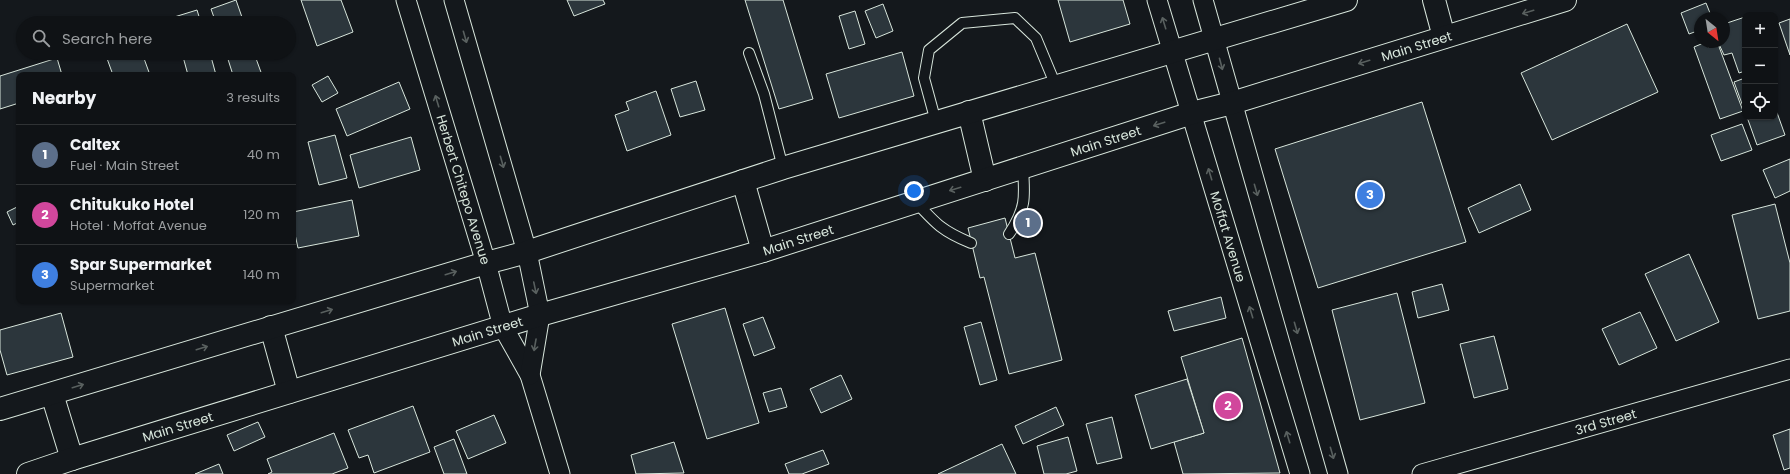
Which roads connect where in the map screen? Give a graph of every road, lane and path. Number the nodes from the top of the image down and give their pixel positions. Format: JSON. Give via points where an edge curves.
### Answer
{"nodes":[{"id":1,"x":406,"y":0,"type":"edge"},
{"id":2,"x":454,"y":0,"type":"edge"},
{"id":3,"x":1157,"y":0,"type":"edge"},
{"id":4,"x":1203,"y":0,"type":"edge"},
{"id":5,"x":1346,"y":0,"type":"edge"},
{"id":6,"x":1434,"y":0,"type":"edge"},
{"id":7,"x":1565,"y":0,"type":"edge"},
{"id":8,"x":1444,"y":37,"type":"junction"},
{"id":9,"x":1215,"y":39,"type":"junction"},
{"id":10,"x":1173,"y":51,"type":"junction"},
{"id":11,"x":749,"y":53,"type":"dead end"},
{"id":12,"x":1056,"y":86,"type":"junction"},
{"id":13,"x":1232,"y":103,"type":"junction"},
{"id":14,"x":969,"y":112,"type":"junction"},
{"id":15,"x":1192,"y":113,"type":"junction"},
{"id":16,"x":936,"y":122,"type":"junction"},
{"id":17,"x":783,"y":168,"type":"junction"},
{"id":18,"x":1023,"y":168,"type":"junction"},
{"id":19,"x":985,"y":180,"type":"junction"},
{"id":20,"x":743,"y":181,"type":"junction"},
{"id":21,"x":915,"y":201,"type":"junction"},
{"id":22,"x":1009,"y":234,"type":"dead end"},
{"id":23,"x":972,"y":243,"type":"dead end"},
{"id":24,"x":763,"y":251,"type":"junction"},
{"id":25,"x":528,"y":252,"type":"junction"},
{"id":26,"x":486,"y":263,"type":"junction"},
{"id":27,"x":540,"y":315,"type":"junction"},
{"id":28,"x":271,"y":327,"type":"junction"},
{"id":29,"x":503,"y":327,"type":"junction"},
{"id":30,"x":1790,"y":369,"type":"edge"},
{"id":31,"x":530,"y":375,"type":"junction"},
{"id":32,"x":289,"y":392,"type":"junction"},
{"id":33,"x":52,"y":394,"type":"junction"},
{"id":34,"x":0,"y":409,"type":"edge"},
{"id":35,"x":72,"y":459,"type":"junction"},
{"id":36,"x":28,"y":474,"type":"edge"},
{"id":37,"x":560,"y":474,"type":"edge"},
{"id":38,"x":1300,"y":474,"type":"edge"},
{"id":39,"x":1338,"y":474,"type":"edge"},
{"id":40,"x":1422,"y":474,"type":"edge"}],
"edges":[{"from":26,"to":1,"type":"street","name":"Herbert Chitepo Avenue","one_way":true},
{"from":2,"to":25,"type":"street","name":"Herbert Chitepo Avenue","one_way":true},
{"from":10,"to":3,"type":"street","name":"Moffat Avenue","one_way":true},
{"from":4,"to":9,"type":"street"},
{"from":5,"to":9,"type":"highway"},
{"from":6,"to":8,"type":"highway"},
{"from":7,"to":8,"type":"highway","name":"Main Street","one_way":true},
{"from":8,"to":13,"type":"highway","name":"Main Street","one_way":true},
{"from":9,"to":10,"type":"highway"},
{"from":9,"to":13,"type":"street","one_way":true},
{"from":10,"to":12,"type":"highway"},
{"from":10,"to":15,"type":"street","name":"Moffat Avenue"},
{"from":11,"to":17,"type":"lane","via":[[764,94]]},
{"from":12,"to":14,"type":"highway"},
{"from":12,"to":16,"type":"lane","via":[[1036,38],[1015,18],[962,23],[929,50],[924,78]]},
{"from":13,"to":15,"type":"highway","name":"Main Street"},
{"from":13,"to":39,"type":"street","one_way":true},
{"from":14,"to":16,"type":"highway"},
{"from":14,"to":19,"type":"highway"},
{"from":15,"to":18,"type":"highway","name":"Main Street","one_way":true},
{"from":38,"to":15,"type":"street","name":"Moffat Avenue","one_way":true},
{"from":16,"to":17,"type":"highway"},
{"from":17,"to":20,"type":"highway"},
{"from":18,"to":19,"type":"highway","name":"Main Street"},
{"from":18,"to":22,"type":"lane","via":[[1025,200],[1018,220]]},
{"from":19,"to":21,"type":"highway","name":"Main Street","one_way":true},
{"from":20,"to":24,"type":"highway"},
{"from":20,"to":25,"type":"highway"},
{"from":21,"to":23,"type":"lane","via":[[936,225],[951,235]]},
{"from":21,"to":24,"type":"highway","name":"Main Street"},
{"from":24,"to":27,"type":"highway","name":"Main Street"},
{"from":25,"to":26,"type":"highway"},
{"from":25,"to":27,"type":"street","name":"Herbert Chitepo Avenue","one_way":true},
{"from":28,"to":26,"type":"highway","one_way":true},
{"from":26,"to":29,"type":"street","name":"Herbert Chitepo Avenue"},
{"from":27,"to":29,"type":"highway","name":"Main Street"},
{"from":27,"to":31,"type":"street","name":"Herbert Chitepo Avenue","one_way":true},
{"from":28,"to":32,"type":"highway"},
{"from":33,"to":28,"type":"highway","one_way":true},
{"from":29,"to":31,"type":"street","name":"Herbert Chitepo Avenue"},
{"from":29,"to":32,"type":"highway","name":"Main Street"},
{"from":30,"to":40,"type":"street","name":"3rd Street"},
{"from":31,"to":37,"type":"street","name":"Herbert Chitepo Avenue"},
{"from":32,"to":35,"type":"highway","name":"Main Street"},
{"from":33,"to":34,"type":"highway"},
{"from":33,"to":35,"type":"highway"},
{"from":35,"to":36,"type":"highway","name":"Main Street"}]}
